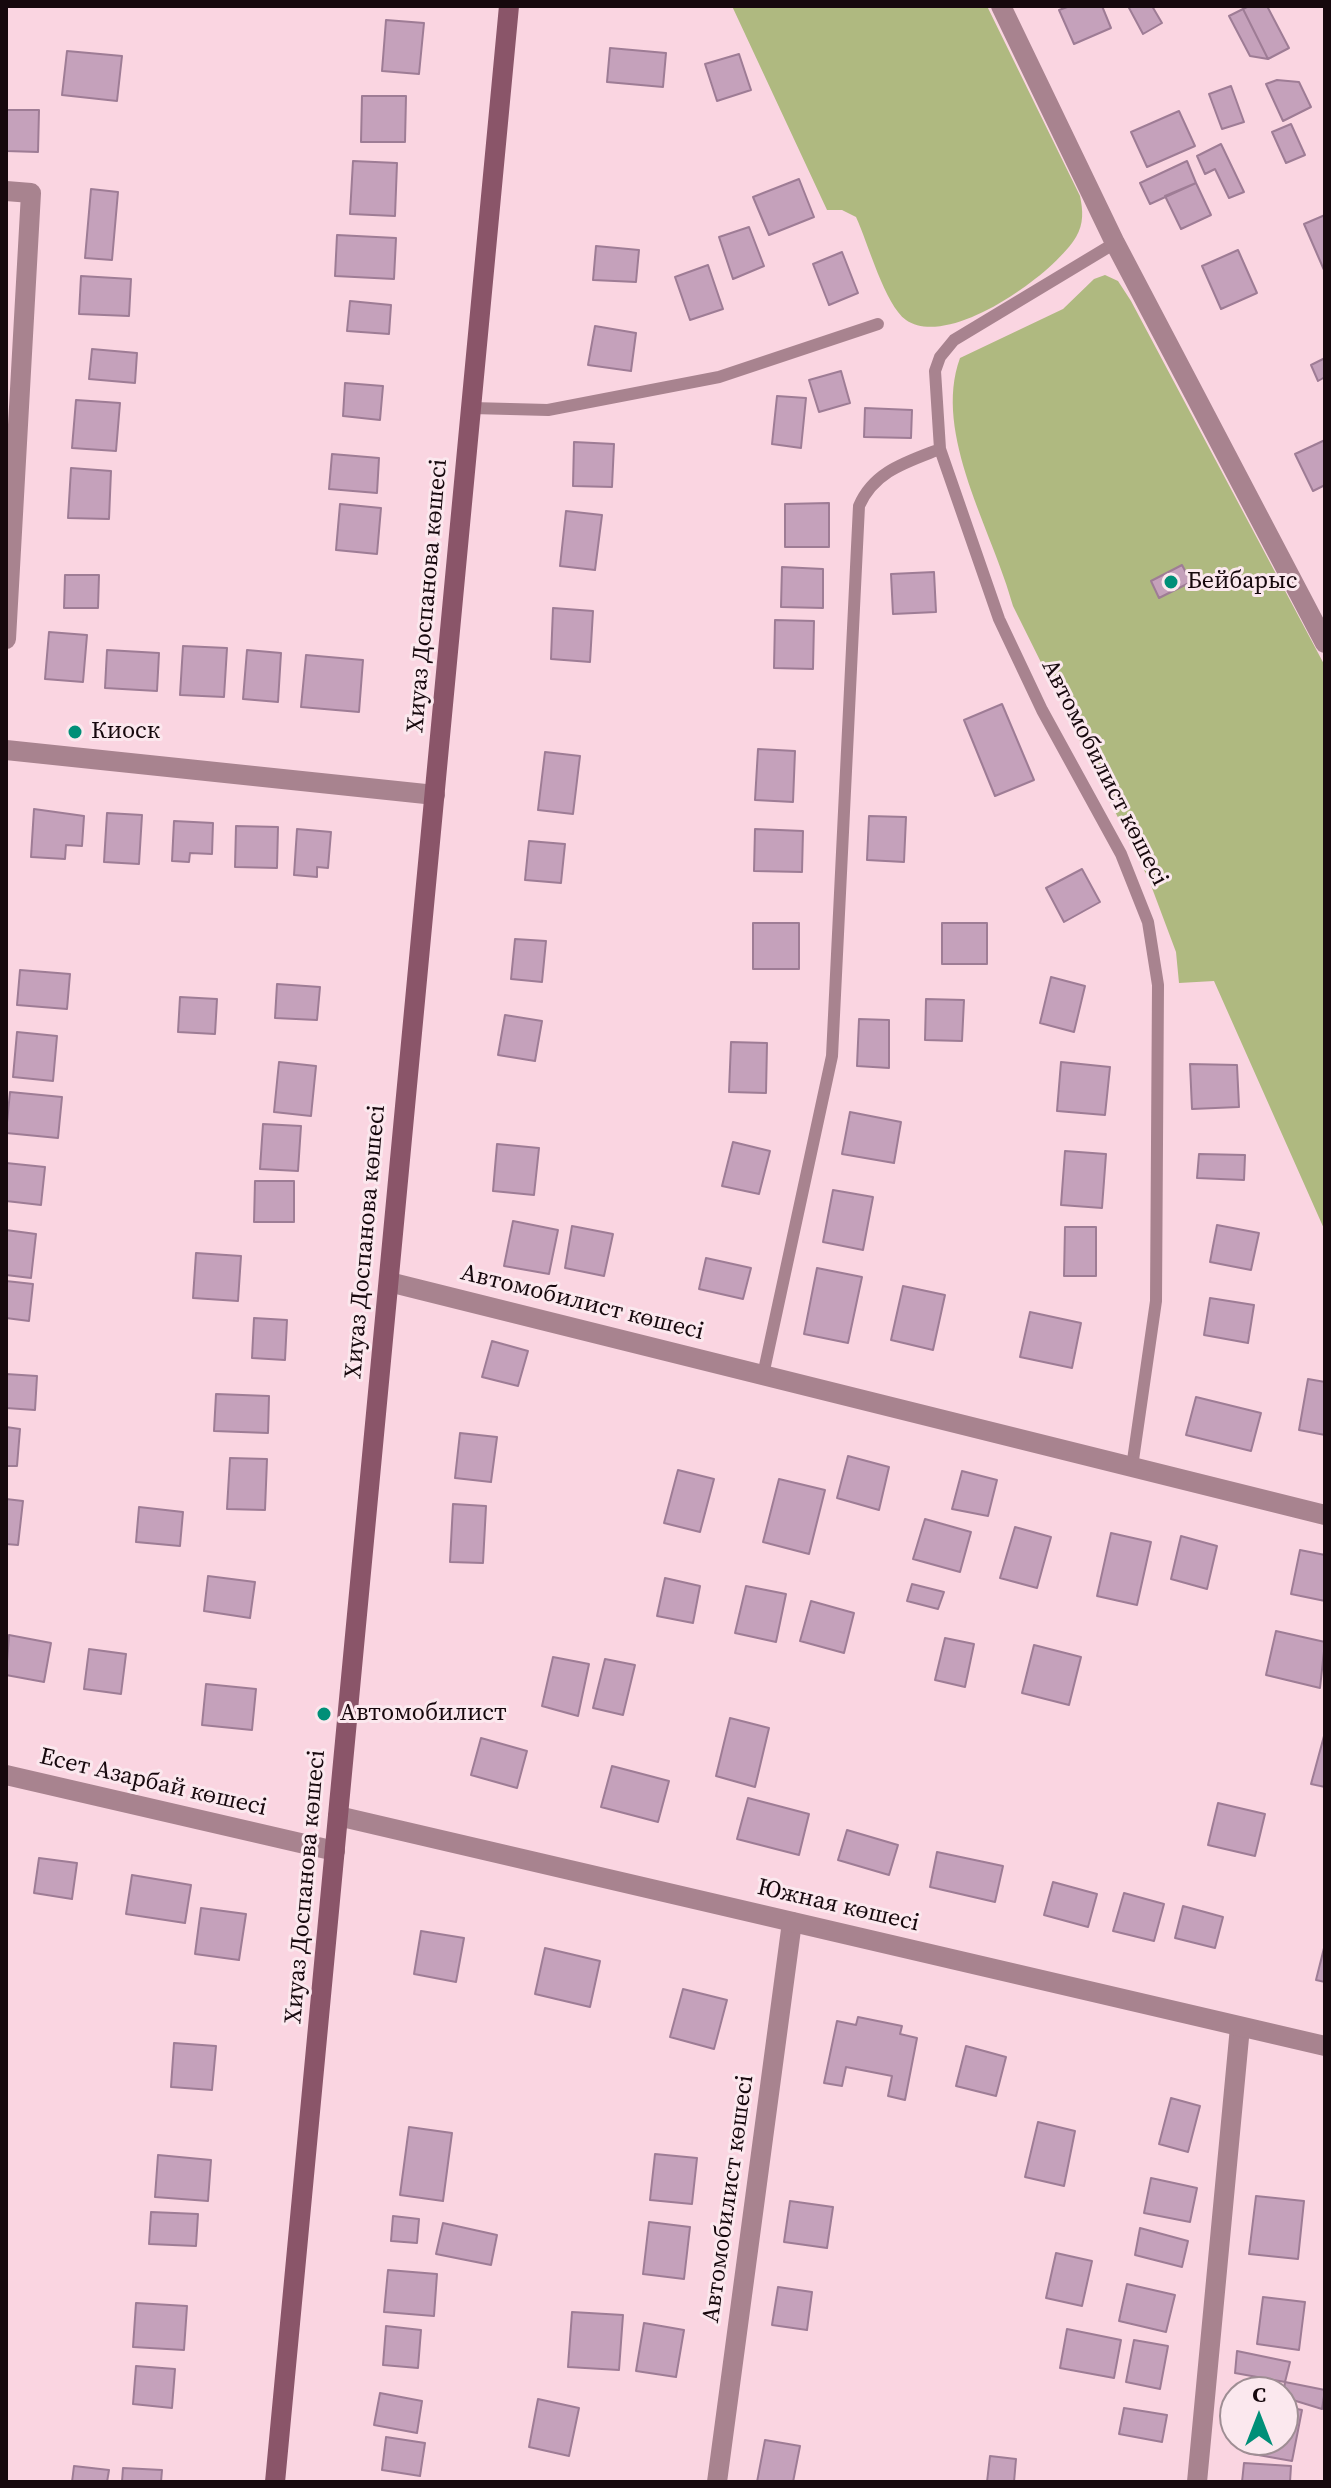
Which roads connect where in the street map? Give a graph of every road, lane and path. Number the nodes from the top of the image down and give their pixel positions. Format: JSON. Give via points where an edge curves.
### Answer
{"nodes":[{"id":1,"x":509,"y":6,"type":"edge"},
{"id":2,"x":1001,"y":6,"type":"edge"},
{"id":3,"x":6,"y":191,"type":"edge"},
{"id":4,"x":1115,"y":243,"type":"junction"},
{"id":5,"x":878,"y":324,"type":"dead end"},
{"id":6,"x":472,"y":408,"type":"junction"},
{"id":7,"x":940,"y":449,"type":"junction"},
{"id":8,"x":6,"y":639,"type":"edge"},
{"id":9,"x":1325,"y":643,"type":"edge"},
{"id":10,"x":6,"y":750,"type":"edge"},
{"id":11,"x":435,"y":795,"type":"junction"},
{"id":12,"x":389,"y":1282,"type":"junction"},
{"id":13,"x":763,"y":1375,"type":"junction"},
{"id":14,"x":1132,"y":1467,"type":"junction"},
{"id":15,"x":1325,"y":1515,"type":"edge"},
{"id":16,"x":6,"y":1775,"type":"edge"},
{"id":17,"x":338,"y":1816,"type":"junction"},
{"id":18,"x":335,"y":1851,"type":"junction"},
{"id":19,"x":792,"y":1922,"type":"junction"},
{"id":20,"x":1240,"y":2027,"type":"junction"},
{"id":21,"x":1325,"y":2046,"type":"edge"},
{"id":22,"x":275,"y":2482,"type":"edge"},
{"id":23,"x":717,"y":2482,"type":"edge"},
{"id":24,"x":1197,"y":2482,"type":"edge"}],
"edges":[{"from":1,"to":6,"type":"main road","name":"Хиуаз Доспанова көшесі"},
{"from":2,"to":4,"type":"street"},
{"from":3,"to":8,"type":"street","via":[[31,193]]},
{"from":4,"to":7,"type":"lane","name":"Автомобилист көшесі","via":[[947,348],[935,371]]},
{"from":4,"to":9,"type":"street"},
{"from":5,"to":6,"type":"lane","via":[[719,377],[548,410]]},
{"from":6,"to":11,"type":"main road","name":"Хиуаз Доспанова көшесі"},
{"from":7,"to":13,"type":"lane","via":[[879,476],[859,506],[832,1056]]},
{"from":7,"to":14,"type":"lane","name":"Автомобилист көшесі","via":[[999,619],[1121,854],[1148,922],[1158,985],[1156,1301]]},
{"from":10,"to":11,"type":"street"},
{"from":11,"to":12,"type":"main road","name":"Хиуаз Доспанова көшесі"},
{"from":12,"to":13,"type":"street","name":"Автомобилист көшесі"},
{"from":12,"to":17,"type":"main road","name":"Хиуаз Доспанова көшесі"},
{"from":13,"to":14,"type":"street","name":"Автомобилист көшесі"},
{"from":14,"to":15,"type":"street","name":"Автомобилист көшесі"},
{"from":16,"to":18,"type":"street","name":"Есет Азарбай көшесі"},
{"from":17,"to":18,"type":"main road","name":"Хиуаз Доспанова көшесі"},
{"from":17,"to":19,"type":"street","name":"Южная көшесі"},
{"from":18,"to":22,"type":"main road","name":"Хиуаз Доспанова көшесі"},
{"from":19,"to":20,"type":"street","name":"Южная көшесі"},
{"from":19,"to":23,"type":"street","name":"Автомобилист көшесі"},
{"from":20,"to":21,"type":"street","name":"Южная көшесі"},
{"from":20,"to":24,"type":"street"}]}
